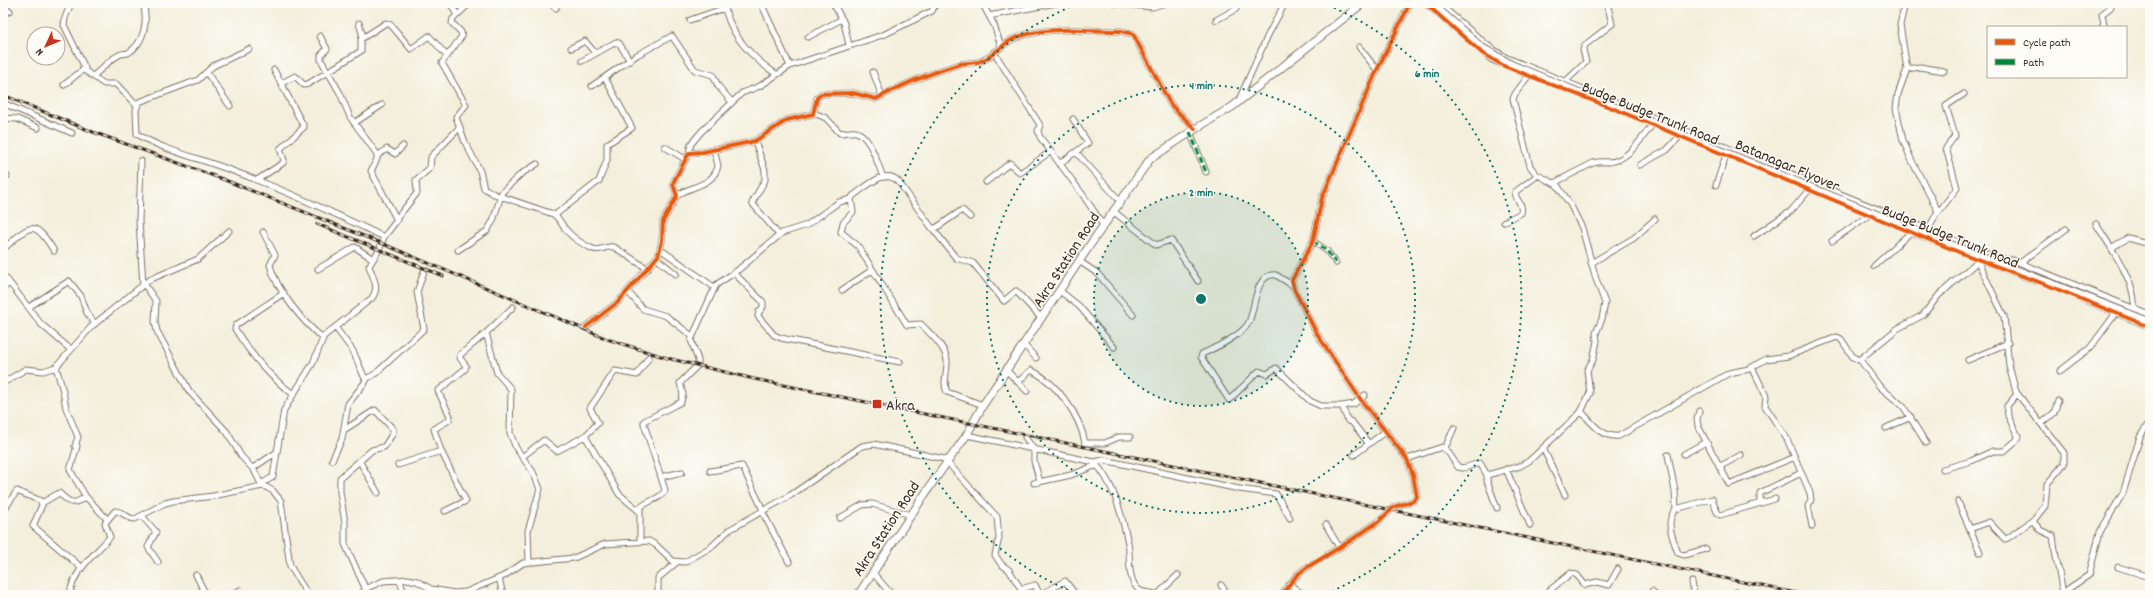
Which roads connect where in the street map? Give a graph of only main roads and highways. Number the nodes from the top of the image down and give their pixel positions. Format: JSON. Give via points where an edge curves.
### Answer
{"nodes":[{"id":1,"x":1363,"y":3,"type":"edge"},
{"id":2,"x":1431,"y":3,"type":"edge"},
{"id":3,"x":2150,"y":322,"type":"edge"},
{"id":4,"x":858,"y":595,"type":"edge"}],
"edges":[{"from":1,"to":4,"type":"main road","name":"Akra Station Road","via":[[1238,103],[1150,160],[1103,225],[983,405],[967,435]]},
{"from":2,"to":3,"type":"main road","name":"Batanagar Flyover","bridge":true,"via":[[1481,47],[1512,65],[1934,238]]}]}
